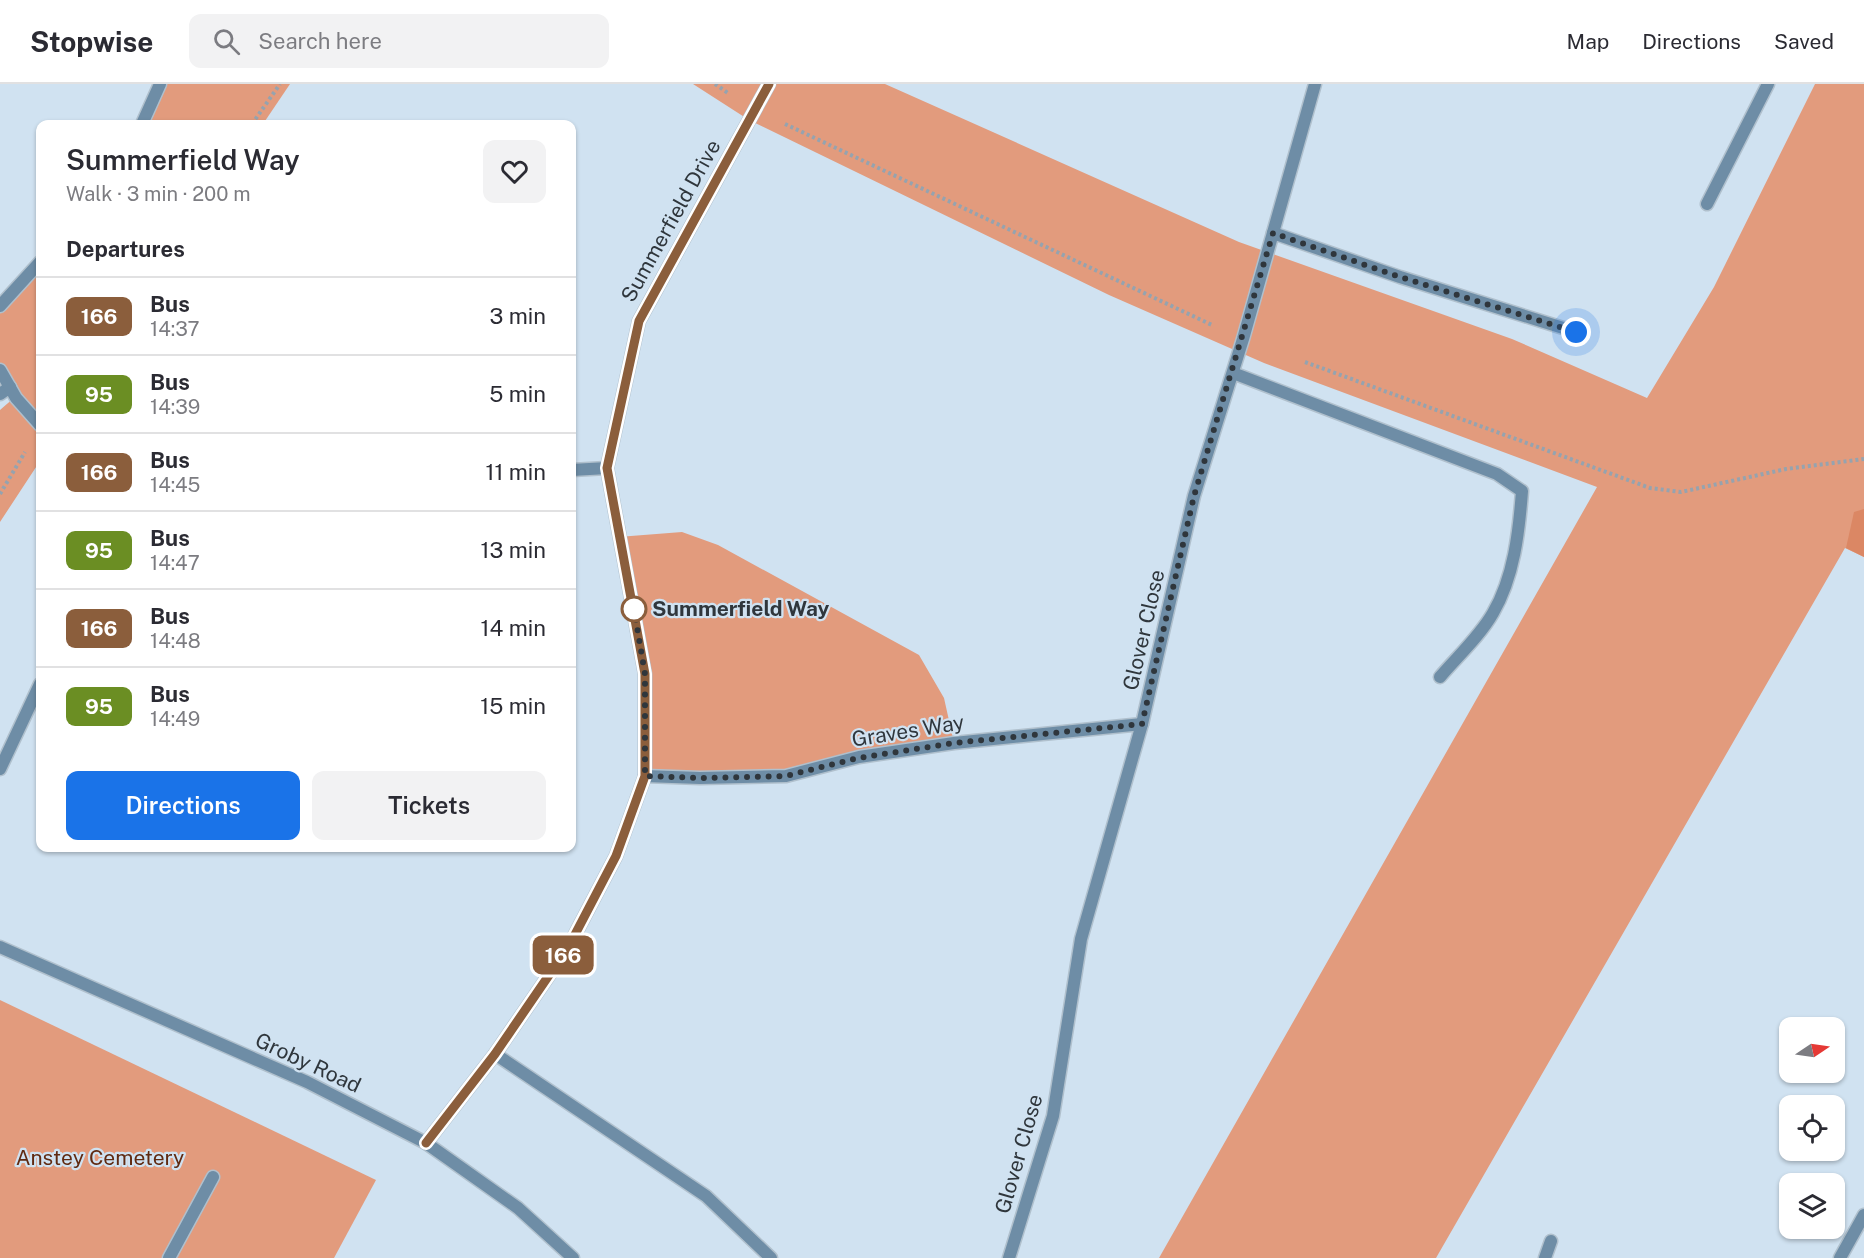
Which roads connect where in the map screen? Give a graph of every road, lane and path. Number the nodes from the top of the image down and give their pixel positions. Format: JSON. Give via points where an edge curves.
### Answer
{"nodes":[{"id":1,"x":159,"y":84,"type":"edge"},
{"id":2,"x":280,"y":84,"type":"edge"},
{"id":3,"x":769,"y":84,"type":"edge"},
{"id":4,"x":1314,"y":84,"type":"edge"},
{"id":5,"x":1768,"y":84,"type":"edge"},
{"id":6,"x":144,"y":120,"type":"edge"},
{"id":7,"x":255,"y":120,"type":"edge"},
{"id":8,"x":1707,"y":204,"type":"dead end"},
{"id":9,"x":1273,"y":233,"type":"junction"},
{"id":10,"x":36,"y":266,"type":"edge"},
{"id":11,"x":0,"y":306,"type":"edge"},
{"id":12,"x":1576,"y":332,"type":"dead end"},
{"id":13,"x":0,"y":370,"type":"edge"},
{"id":14,"x":1233,"y":372,"type":"junction"},
{"id":15,"x":5,"y":391,"type":"edge"},
{"id":16,"x":36,"y":421,"type":"edge"},
{"id":17,"x":29,"y":445,"type":"dead end"},
{"id":18,"x":607,"y":468,"type":"junction"},
{"id":19,"x":576,"y":471,"type":"edge"},
{"id":20,"x":0,"y":494,"type":"edge"},
{"id":21,"x":1440,"y":677,"type":"dead end"},
{"id":22,"x":36,"y":693,"type":"edge"},
{"id":23,"x":1142,"y":724,"type":"junction"},
{"id":24,"x":0,"y":769,"type":"edge"},
{"id":25,"x":645,"y":776,"type":"junction"},
{"id":26,"x":0,"y":947,"type":"edge"},
{"id":27,"x":495,"y":1054,"type":"junction"},
{"id":28,"x":426,"y":1143,"type":"junction"},
{"id":29,"x":213,"y":1177,"type":"dead end"},
{"id":30,"x":1864,"y":1215,"type":"edge"},
{"id":31,"x":1551,"y":1241,"type":"dead end"},
{"id":32,"x":169,"y":1258,"type":"edge"},
{"id":33,"x":573,"y":1258,"type":"edge"},
{"id":34,"x":771,"y":1258,"type":"edge"},
{"id":35,"x":1009,"y":1258,"type":"edge"},
{"id":36,"x":1545,"y":1258,"type":"edge"},
{"id":37,"x":1840,"y":1258,"type":"edge"}],
"edges":[{"from":1,"to":6,"type":"street"},
{"from":2,"to":7,"type":"path"},
{"from":3,"to":18,"type":"street","name":"Summerfield Drive","via":[[639,321]]},
{"from":4,"to":9,"type":"street","name":"Glover Close"},
{"from":5,"to":8,"type":"street"},
{"from":9,"to":12,"type":"street"},
{"from":9,"to":14,"type":"street","name":"Glover Close"},
{"from":10,"to":11,"type":"street"},
{"from":13,"to":15,"type":"street"},
{"from":14,"to":21,"type":"street","via":[[1497,474],[1522,491],[1510,575],[1493,614]]},
{"from":14,"to":23,"type":"street","name":"Glover Close","via":[[1194,496]]},
{"from":15,"to":16,"type":"street"},
{"from":17,"to":20,"type":"path"},
{"from":18,"to":19,"type":"street"},
{"from":18,"to":25,"type":"street","name":"Summerfield Drive","via":[[645,674]]},
{"from":22,"to":24,"type":"street"},
{"from":23,"to":25,"type":"street","name":"Graves Way","via":[[954,743],[858,758],[786,776]]},
{"from":23,"to":35,"type":"street","name":"Glover Close","via":[[1081,939],[1053,1116]]},
{"from":25,"to":27,"type":"street","name":"Summerfield Drive","via":[[616,856],[569,946]]},
{"from":26,"to":28,"type":"street","name":"Groby Road","via":[[307,1082]]},
{"from":27,"to":28,"type":"street","name":"Summerfield Drive"},
{"from":27,"to":34,"type":"street","via":[[706,1196]]},
{"from":28,"to":33,"type":"street","name":"Groby Road","via":[[519,1208]]},
{"from":29,"to":32,"type":"street"},
{"from":30,"to":37,"type":"street"},
{"from":31,"to":36,"type":"street"}]}
